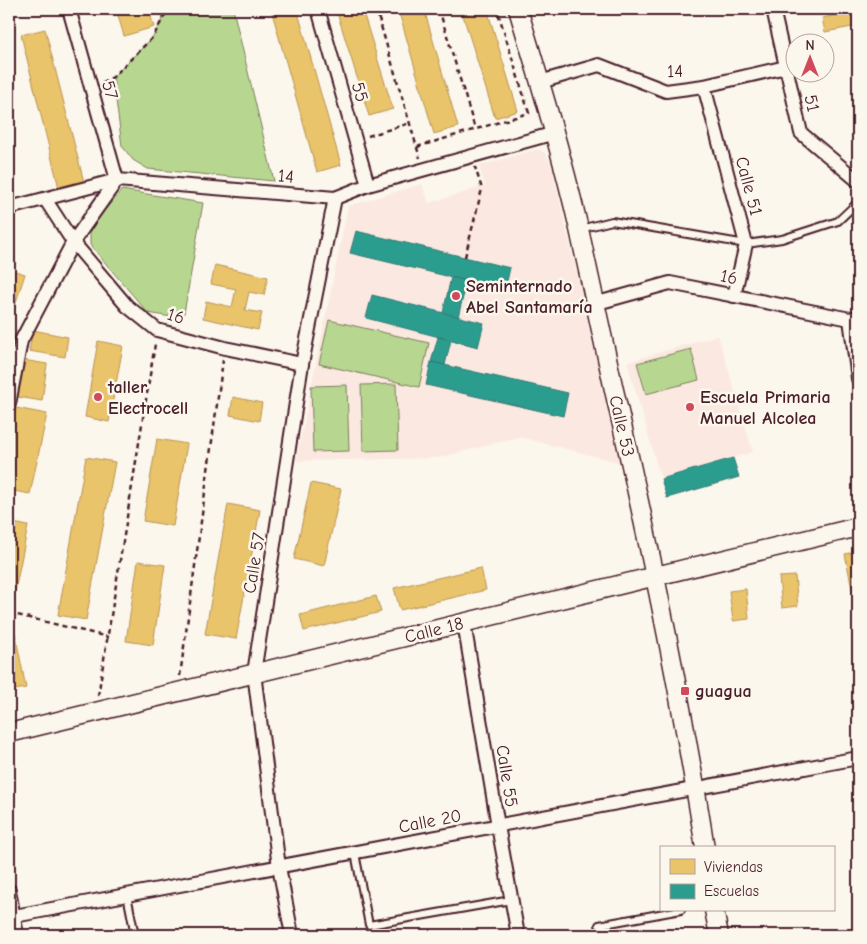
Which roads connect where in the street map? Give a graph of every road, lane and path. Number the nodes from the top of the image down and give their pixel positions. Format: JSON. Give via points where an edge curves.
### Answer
{"nodes":[{"id":1,"x":69,"y":9,"type":"edge"},
{"id":2,"x":168,"y":9,"type":"edge"},
{"id":3,"x":318,"y":9,"type":"edge"},
{"id":4,"x":376,"y":9,"type":"edge"},
{"id":5,"x":439,"y":9,"type":"edge"},
{"id":6,"x":497,"y":9,"type":"edge"},
{"id":7,"x":518,"y":9,"type":"edge"},
{"id":8,"x":773,"y":9,"type":"edge"},
{"id":9,"x":784,"y":58,"type":"edge"},
{"id":10,"x":784,"y":67,"type":"edge"},
{"id":11,"x":540,"y":82,"type":"junction"},
{"id":12,"x":789,"y":82,"type":"edge"},
{"id":13,"x":704,"y":86,"type":"junction"},
{"id":14,"x":92,"y":88,"type":"junction"},
{"id":15,"x":410,"y":124,"type":"junction"},
{"id":16,"x":475,"y":130,"type":"junction"},
{"id":17,"x":555,"y":133,"type":"junction"},
{"id":18,"x":355,"y":140,"type":"junction"},
{"id":19,"x":417,"y":147,"type":"junction"},
{"id":20,"x":471,"y":156,"type":"junction"},
{"id":21,"x":424,"y":170,"type":"junction"},
{"id":22,"x":118,"y":180,"type":"junction"},
{"id":23,"x":858,"y":181,"type":"edge"},
{"id":24,"x":368,"y":185,"type":"junction"},
{"id":25,"x":335,"y":198,"type":"junction"},
{"id":26,"x":45,"y":199,"type":"junction"},
{"id":27,"x":858,"y":202,"type":"edge"},
{"id":28,"x":9,"y":208,"type":"edge"},
{"id":29,"x":579,"y":229,"type":"junction"},
{"id":30,"x":73,"y":242,"type":"junction"},
{"id":31,"x":746,"y":244,"type":"junction"},
{"id":32,"x":465,"y":257,"type":"dead end"},
{"id":33,"x":734,"y":296,"type":"junction"},
{"id":34,"x":594,"y":304,"type":"junction"},
{"id":35,"x":854,"y":318,"type":"edge"},
{"id":36,"x":157,"y":330,"type":"junction"},
{"id":37,"x":225,"y":348,"type":"junction"},
{"id":38,"x":302,"y":364,"type":"junction"},
{"id":39,"x":858,"y":379,"type":"edge"},
{"id":40,"x":9,"y":404,"type":"edge"},
{"id":41,"x":858,"y":527,"type":"edge"},
{"id":42,"x":656,"y":576,"type":"junction"},
{"id":43,"x":9,"y":613,"type":"edge"},
{"id":44,"x":464,"y":623,"type":"junction"},
{"id":45,"x":108,"y":637,"type":"junction"},
{"id":46,"x":254,"y":673,"type":"junction"},
{"id":47,"x":178,"y":692,"type":"junction"},
{"id":48,"x":96,"y":712,"type":"junction"},
{"id":49,"x":9,"y":733,"type":"edge"},
{"id":50,"x":858,"y":758,"type":"edge"},
{"id":51,"x":696,"y":789,"type":"junction"},
{"id":52,"x":498,"y":826,"type":"junction"},
{"id":53,"x":704,"y":846,"type":"edge"},
{"id":54,"x":355,"y":853,"type":"junction"},
{"id":55,"x":279,"y":867,"type":"junction"},
{"id":56,"x":9,"y":890,"type":"edge"},
{"id":57,"x":127,"y":895,"type":"junction"},
{"id":58,"x":512,"y":900,"type":"junction"},
{"id":59,"x":670,"y":912,"type":"edge"},
{"id":60,"x":714,"y":912,"type":"edge"},
{"id":61,"x":11,"y":917,"type":"edge"},
{"id":62,"x":599,"y":925,"type":"dead end"},
{"id":63,"x":17,"y":935,"type":"edge"},
{"id":64,"x":135,"y":935,"type":"edge"},
{"id":65,"x":292,"y":935,"type":"edge"},
{"id":66,"x":518,"y":935,"type":"edge"},
{"id":67,"x":718,"y":935,"type":"edge"}],
"edges":[{"from":1,"to":14,"type":"street","name":"57"},
{"from":2,"to":14,"type":"path","via":[[153,37],[113,77]]},
{"from":3,"to":18,"type":"street","name":"55"},
{"from":4,"to":15,"type":"path"},
{"from":5,"to":16,"type":"path"},
{"from":6,"to":16,"type":"path","via":[[529,113]]},
{"from":7,"to":11,"type":"street","name":"Calle 53"},
{"from":8,"to":9,"type":"street","name":"51"},
{"from":10,"to":13,"type":"street","name":"14"},
{"from":11,"to":13,"type":"street","name":"14","via":[[599,65],[666,91]]},
{"from":11,"to":17,"type":"street","name":"Calle 53"},
{"from":12,"to":23,"type":"street","name":"51","via":[[801,133]]},
{"from":13,"to":31,"type":"street","name":"Calle 51"},
{"from":14,"to":22,"type":"street","name":"57"},
{"from":15,"to":18,"type":"path"},
{"from":15,"to":19,"type":"path"},
{"from":16,"to":19,"type":"path"},
{"from":17,"to":20,"type":"street","name":"14"},
{"from":17,"to":29,"type":"street","name":"Calle 53"},
{"from":18,"to":24,"type":"street","name":"55"},
{"from":19,"to":21,"type":"path"},
{"from":20,"to":21,"type":"street","name":"14"},
{"from":20,"to":32,"type":"path","via":[[482,189]]},
{"from":21,"to":24,"type":"street","name":"14"},
{"from":22,"to":25,"type":"street","name":"14"},
{"from":22,"to":26,"type":"street","name":"14"},
{"from":22,"to":30,"type":"street"},
{"from":24,"to":25,"type":"street","name":"14"},
{"from":25,"to":38,"type":"street","name":"Calle 57"},
{"from":26,"to":28,"type":"street","name":"14"},
{"from":26,"to":30,"type":"street","name":"16"},
{"from":27,"to":31,"type":"lane","via":[[838,221],[782,239]]},
{"from":29,"to":31,"type":"lane","via":[[612,221]]},
{"from":29,"to":34,"type":"street","name":"Calle 53"},
{"from":30,"to":36,"type":"street","name":"16","via":[[127,306]]},
{"from":30,"to":40,"type":"street","via":[[21,341]]},
{"from":31,"to":33,"type":"street","name":"Calle 51"},
{"from":33,"to":34,"type":"street","name":"16","via":[[670,282]]},
{"from":33,"to":35,"type":"street","name":"16"},
{"from":34,"to":42,"type":"street","name":"Calle 53"},
{"from":35,"to":39,"type":"street"},
{"from":36,"to":37,"type":"street","name":"16"},
{"from":36,"to":45,"type":"path"},
{"from":37,"to":38,"type":"street","name":"16"},
{"from":37,"to":47,"type":"path"},
{"from":38,"to":46,"type":"street","name":"Calle 57"},
{"from":41,"to":42,"type":"street","name":"Calle 18"},
{"from":42,"to":44,"type":"street","name":"Calle 18"},
{"from":42,"to":51,"type":"street","name":"Calle 53"},
{"from":43,"to":45,"type":"path"},
{"from":44,"to":46,"type":"street","name":"Calle 18"},
{"from":44,"to":52,"type":"street","name":"Calle 55"},
{"from":45,"to":48,"type":"path"},
{"from":46,"to":47,"type":"street","name":"Calle 18"},
{"from":46,"to":55,"type":"street","name":"Calle 57"},
{"from":47,"to":48,"type":"street","name":"Calle 18"},
{"from":48,"to":49,"type":"street","name":"Calle 18"},
{"from":50,"to":51,"type":"street","name":"Calle 20"},
{"from":51,"to":52,"type":"street","name":"Calle 20"},
{"from":51,"to":53,"type":"street","name":"Calle 53"},
{"from":52,"to":54,"type":"street","name":"Calle 20"},
{"from":52,"to":58,"type":"street","name":"Calle 55"},
{"from":54,"to":55,"type":"street","name":"Calle 20"},
{"from":54,"to":58,"type":"lane","via":[[369,925]]},
{"from":55,"to":57,"type":"street","name":"Calle 20"},
{"from":55,"to":65,"type":"street","name":"Calle 57"},
{"from":56,"to":61,"type":"street"},
{"from":57,"to":61,"type":"street","name":"Calle 20"},
{"from":57,"to":64,"type":"lane"},
{"from":58,"to":66,"type":"street","name":"Calle 55"},
{"from":59,"to":62,"type":"lane"},
{"from":60,"to":67,"type":"street"},
{"from":61,"to":63,"type":"street"}]}
